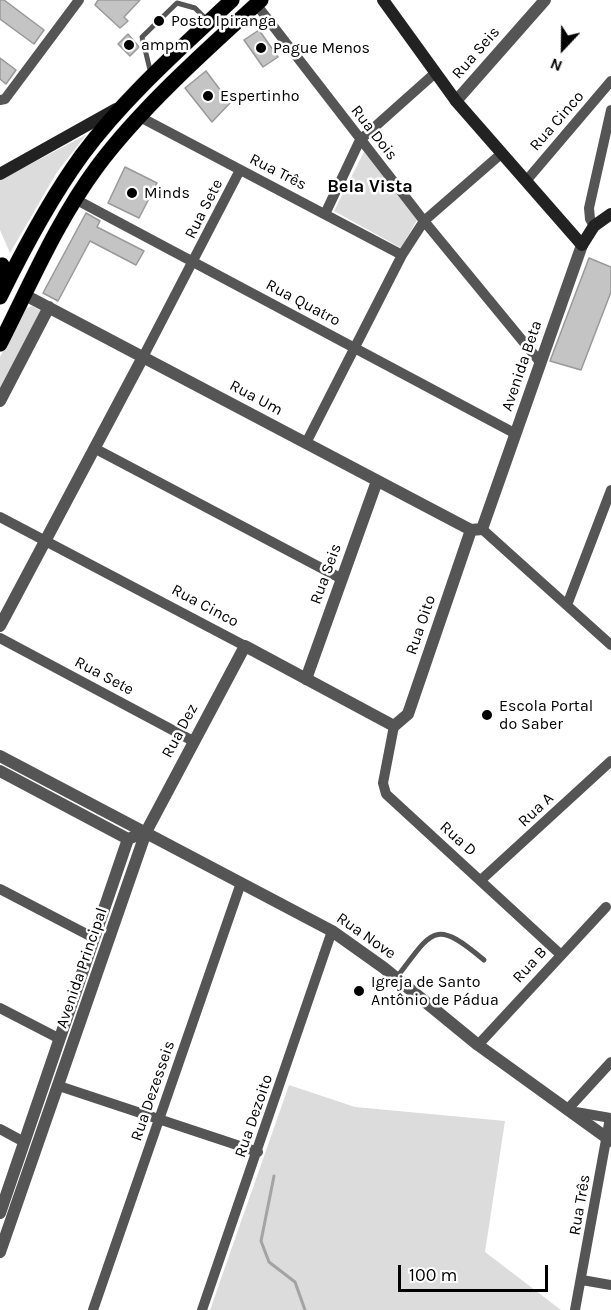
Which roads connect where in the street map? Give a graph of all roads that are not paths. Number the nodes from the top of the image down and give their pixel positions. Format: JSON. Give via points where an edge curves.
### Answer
{"nodes":[{"id":1,"x":79,"y":0,"type":"edge"},
{"id":2,"x":232,"y":0,"type":"edge"},
{"id":3,"x":383,"y":0,"type":"edge"},
{"id":4,"x":545,"y":0,"type":"edge"},
{"id":5,"x":258,"y":2,"type":"edge"},
{"id":6,"x":209,"y":21,"type":"junction"},
{"id":7,"x":434,"y":74,"type":"junction"},
{"id":8,"x":152,"y":78,"type":"junction"},
{"id":9,"x":611,"y":81,"type":"edge"},
{"id":10,"x":0,"y":100,"type":"edge"},
{"id":11,"x":456,"y":101,"type":"junction"},
{"id":12,"x":127,"y":103,"type":"junction"},
{"id":13,"x":611,"y":110,"type":"edge"},
{"id":14,"x":140,"y":117,"type":"junction"},
{"id":15,"x":360,"y":140,"type":"junction"},
{"id":16,"x":501,"y":154,"type":"junction"},
{"id":17,"x":240,"y":170,"type":"junction"},
{"id":18,"x":0,"y":174,"type":"edge"},
{"id":19,"x":526,"y":181,"type":"junction"},
{"id":20,"x":75,"y":199,"type":"junction"},
{"id":21,"x":325,"y":214,"type":"junction"},
{"id":22,"x":611,"y":214,"type":"edge"},
{"id":23,"x":424,"y":221,"type":"junction"},
{"id":24,"x":594,"y":226,"type":"junction"},
{"id":25,"x":582,"y":245,"type":"junction"},
{"id":26,"x":402,"y":255,"type":"junction"},
{"id":27,"x":193,"y":263,"type":"junction"},
{"id":28,"x":3,"y":269,"type":"edge"},
{"id":29,"x":35,"y":276,"type":"junction"},
{"id":30,"x":25,"y":295,"type":"junction"},
{"id":31,"x":0,"y":297,"type":"edge"},
{"id":32,"x":49,"y":307,"type":"junction"},
{"id":33,"x":0,"y":344,"type":"edge"},
{"id":34,"x":354,"y":348,"type":"junction"},
{"id":35,"x":143,"y":357,"type":"junction"},
{"id":36,"x":540,"y":362,"type":"junction"},
{"id":37,"x":0,"y":401,"type":"edge"},
{"id":38,"x":516,"y":434,"type":"junction"},
{"id":39,"x":306,"y":443,"type":"junction"},
{"id":40,"x":94,"y":448,"type":"junction"},
{"id":41,"x":377,"y":481,"type":"junction"},
{"id":42,"x":610,"y":496,"type":"edge"},
{"id":43,"x":0,"y":517,"type":"edge"},
{"id":44,"x":477,"y":529,"type":"junction"},
{"id":45,"x":45,"y":542,"type":"junction"},
{"id":46,"x":342,"y":579,"type":"junction"},
{"id":47,"x":567,"y":605,"type":"junction"},
{"id":48,"x":0,"y":626,"type":"edge"},
{"id":49,"x":0,"y":638,"type":"edge"},
{"id":50,"x":611,"y":645,"type":"edge"},
{"id":51,"x":245,"y":646,"type":"junction"},
{"id":52,"x":306,"y":679,"type":"junction"},
{"id":53,"x":394,"y":726,"type":"junction"},
{"id":54,"x":193,"y":741,"type":"junction"},
{"id":55,"x":0,"y":756,"type":"edge"},
{"id":56,"x":611,"y":761,"type":"edge"},
{"id":57,"x":0,"y":771,"type":"edge"},
{"id":58,"x":146,"y":832,"type":"junction"},
{"id":59,"x":128,"y":839,"type":"junction"},
{"id":60,"x":481,"y":880,"type":"junction"},
{"id":61,"x":241,"y":883,"type":"junction"},
{"id":62,"x":0,"y":889,"type":"edge"},
{"id":63,"x":606,"y":908,"type":"dead end"},
{"id":64,"x":332,"y":931,"type":"junction"},
{"id":65,"x":94,"y":938,"type":"junction"},
{"id":66,"x":560,"y":954,"type":"junction"},
{"id":67,"x":484,"y":960,"type":"dead end"},
{"id":68,"x":396,"y":978,"type":"junction"},
{"id":69,"x":0,"y":1008,"type":"edge"},
{"id":70,"x":60,"y":1038,"type":"junction"},
{"id":71,"x":478,"y":1045,"type":"junction"},
{"id":72,"x":611,"y":1062,"type":"edge"},
{"id":73,"x":59,"y":1086,"type":"junction"},
{"id":74,"x":35,"y":1110,"type":"junction"},
{"id":75,"x":567,"y":1110,"type":"junction"},
{"id":76,"x":48,"y":1115,"type":"junction"},
{"id":77,"x":160,"y":1118,"type":"junction"},
{"id":78,"x":611,"y":1118,"type":"edge"},
{"id":79,"x":0,"y":1130,"type":"edge"},
{"id":80,"x":609,"y":1140,"type":"edge"},
{"id":81,"x":24,"y":1142,"type":"junction"},
{"id":82,"x":258,"y":1152,"type":"junction"},
{"id":83,"x":0,"y":1213,"type":"edge"},
{"id":84,"x":0,"y":1252,"type":"edge"},
{"id":85,"x":582,"y":1280,"type":"junction"},
{"id":86,"x":611,"y":1285,"type":"edge"},
{"id":87,"x":93,"y":1310,"type":"edge"},
{"id":88,"x":202,"y":1310,"type":"edge"},
{"id":89,"x":575,"y":1310,"type":"edge"}],
"edges":[{"from":1,"to":10,"type":"street","via":[[5,99]]},
{"from":2,"to":6,"type":"main road"},
{"from":3,"to":7,"type":"main road"},
{"from":4,"to":11,"type":"street","name":"Rua Seis"},
{"from":5,"to":14,"type":"main road"},
{"from":5,"to":15,"type":"street","name":"Rua Dois"},
{"from":6,"to":8,"type":"main road"},
{"from":6,"to":8,"type":"lane","via":[[195,8],[177,3],[143,35]]},
{"from":7,"to":11,"type":"main road"},
{"from":7,"to":15,"type":"street","name":"Rua Seis"},
{"from":8,"to":12,"type":"main road"},
{"from":9,"to":19,"type":"street","name":"Rua Cinco"},
{"from":11,"to":16,"type":"main road"},
{"from":12,"to":18,"type":"main road"},
{"from":12,"to":28,"type":"main road","via":[[84,153]]},
{"from":13,"to":24,"type":"street","via":[[589,208]]},
{"from":14,"to":17,"type":"street","name":"Rua Três"},
{"from":14,"to":20,"type":"main road"},
{"from":15,"to":21,"type":"street","name":"Rua Seis"},
{"from":15,"to":23,"type":"street","name":"Rua Dois"},
{"from":16,"to":19,"type":"main road"},
{"from":16,"to":23,"type":"street"},
{"from":17,"to":21,"type":"street","name":"Rua Três"},
{"from":17,"to":27,"type":"street","name":"Rua Sete"},
{"from":19,"to":25,"type":"main road"},
{"from":20,"to":27,"type":"street","name":"Rua Quatro"},
{"from":20,"to":29,"type":"main road"},
{"from":21,"to":26,"type":"street","name":"Rua Três"},
{"from":22,"to":24,"type":"main road","name":"Avenida Beta"},
{"from":23,"to":26,"type":"street"},
{"from":23,"to":36,"type":"street","name":"Rua Dois"},
{"from":24,"to":25,"type":"main road","name":"Avenida Beta"},
{"from":25,"to":36,"type":"street","name":"Avenida Beta"},
{"from":26,"to":34,"type":"street"},
{"from":27,"to":34,"type":"street","name":"Rua Quatro"},
{"from":27,"to":35,"type":"street","name":"Rua Sete"},
{"from":28,"to":29,"type":"main road","via":[[19,280]]},
{"from":28,"to":30,"type":"main road"},
{"from":28,"to":31,"type":"main road"},
{"from":29,"to":30,"type":"main road"},
{"from":30,"to":32,"type":"street","name":"Rua Um"},
{"from":30,"to":33,"type":"main road"},
{"from":32,"to":35,"type":"street","name":"Rua Um"},
{"from":32,"to":37,"type":"street"},
{"from":34,"to":38,"type":"street","name":"Rua Quatro"},
{"from":34,"to":39,"type":"street"},
{"from":35,"to":39,"type":"street","name":"Rua Um"},
{"from":35,"to":40,"type":"street"},
{"from":36,"to":38,"type":"street","name":"Avenida Beta"},
{"from":38,"to":44,"type":"street","name":"Avenida Beta"},
{"from":39,"to":41,"type":"street","name":"Rua Um"},
{"from":40,"to":45,"type":"street"},
{"from":40,"to":46,"type":"street"},
{"from":41,"to":44,"type":"street","name":"Rua Um"},
{"from":41,"to":46,"type":"street","name":"Rua Seis"},
{"from":42,"to":47,"type":"street"},
{"from":43,"to":45,"type":"street","name":"Rua Cinco"},
{"from":44,"to":47,"type":"street"},
{"from":44,"to":53,"type":"street","name":"Rua Oito","via":[[408,714]]},
{"from":45,"to":48,"type":"street"},
{"from":45,"to":51,"type":"street","name":"Rua Cinco"},
{"from":46,"to":52,"type":"street","name":"Rua Seis"},
{"from":47,"to":50,"type":"street"},
{"from":49,"to":54,"type":"street","name":"Rua Sete"},
{"from":51,"to":52,"type":"street","name":"Rua Cinco"},
{"from":51,"to":54,"type":"street","name":"Rua Dez"},
{"from":52,"to":53,"type":"street","name":"Rua Cinco"},
{"from":53,"to":60,"type":"street","name":"Rua D","via":[[383,783],[386,794]]},
{"from":54,"to":58,"type":"street","name":"Rua Dez"},
{"from":55,"to":58,"type":"street"},
{"from":56,"to":60,"type":"street","name":"Rua A"},
{"from":57,"to":59,"type":"street"},
{"from":58,"to":59,"type":"street"},
{"from":58,"to":61,"type":"street","name":"Rua Nove"},
{"from":58,"to":73,"type":"street","name":"Avenida Principal"},
{"from":59,"to":65,"type":"street","name":"Avenida Principal"},
{"from":60,"to":66,"type":"street","name":"Rua D"},
{"from":61,"to":64,"type":"street","name":"Rua Nove"},
{"from":61,"to":77,"type":"street","name":"Rua Dezesseis"},
{"from":62,"to":65,"type":"street"},
{"from":63,"to":66,"type":"street","name":"Rua B"},
{"from":64,"to":68,"type":"street","name":"Rua Nove"},
{"from":64,"to":82,"type":"street","name":"Rua Dezoito"},
{"from":65,"to":70,"type":"street","name":"Avenida Principal"},
{"from":66,"to":71,"type":"street","name":"Rua B"},
{"from":67,"to":68,"type":"lane","via":[[460,940],[447,933],[438,934],[427,939]]},
{"from":68,"to":71,"type":"street","name":"Rua Nove"},
{"from":69,"to":70,"type":"street"},
{"from":70,"to":74,"type":"street","name":"Avenida Principal"},
{"from":71,"to":75,"type":"street","name":"Rua Nove"},
{"from":72,"to":75,"type":"street"},
{"from":73,"to":76,"type":"street","name":"Avenida Principal"},
{"from":73,"to":77,"type":"street"},
{"from":74,"to":76,"type":"street"},
{"from":74,"to":81,"type":"street","name":"Avenida Principal"},
{"from":75,"to":78,"type":"street"},
{"from":75,"to":80,"type":"street","name":"Rua Nove"},
{"from":76,"to":84,"type":"street","name":"Avenida Principal"},
{"from":77,"to":82,"type":"street"},
{"from":77,"to":87,"type":"street","name":"Rua Dezesseis"},
{"from":78,"to":80,"type":"street","name":"Rua Três"},
{"from":79,"to":81,"type":"street"},
{"from":80,"to":85,"type":"street","name":"Rua Três"},
{"from":81,"to":83,"type":"street","name":"Avenida Principal"},
{"from":82,"to":88,"type":"street","name":"Rua Dezoito"},
{"from":85,"to":86,"type":"street"},
{"from":85,"to":89,"type":"street","name":"Rua Três"}]}
